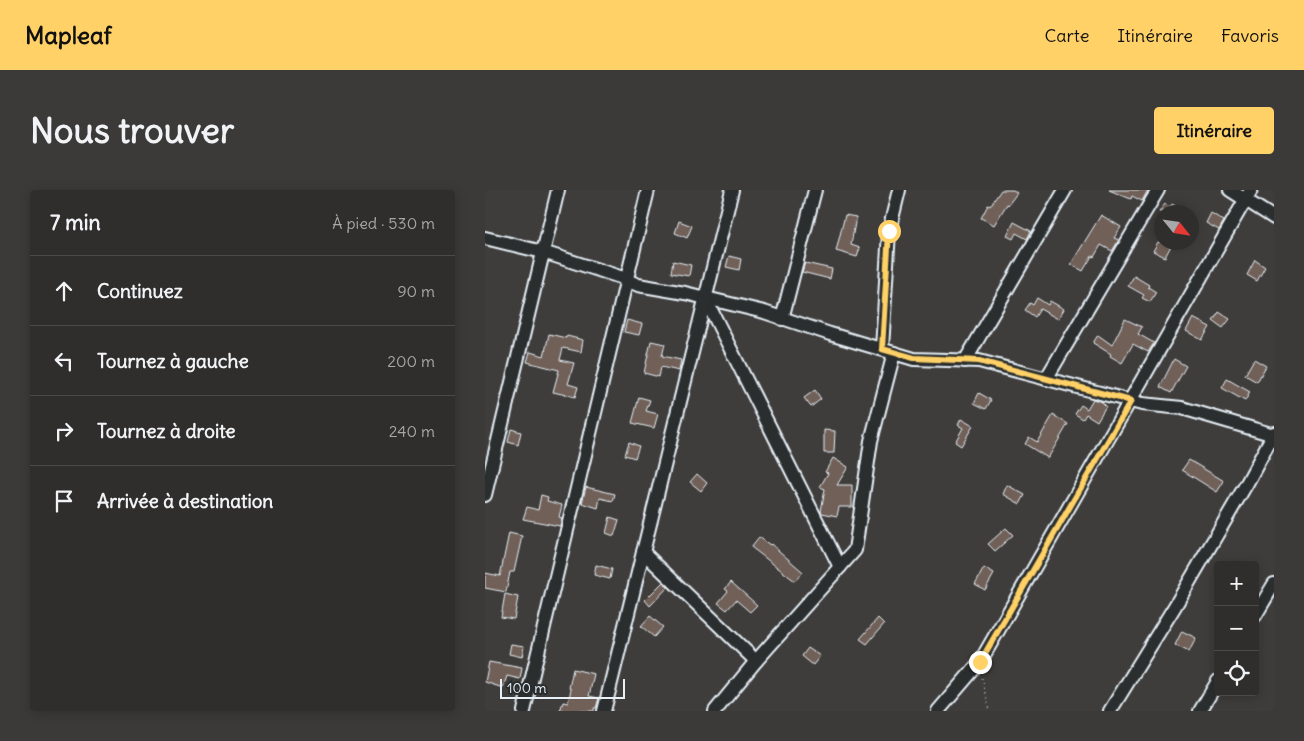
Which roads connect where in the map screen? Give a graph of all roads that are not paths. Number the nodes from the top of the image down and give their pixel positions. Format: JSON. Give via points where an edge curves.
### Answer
{"nodes":[{"id":1,"x":558,"y":190,"type":"edge"},
{"id":2,"x":649,"y":190,"type":"edge"},
{"id":3,"x":732,"y":190,"type":"edge"},
{"id":4,"x":815,"y":190,"type":"edge"},
{"id":5,"x":899,"y":190,"type":"edge"},
{"id":6,"x":1065,"y":190,"type":"edge"},
{"id":7,"x":1158,"y":190,"type":"edge"},
{"id":8,"x":1230,"y":190,"type":"edge"},
{"id":9,"x":1248,"y":195,"type":"edge"},
{"id":10,"x":1274,"y":218,"type":"edge"},
{"id":11,"x":485,"y":238,"type":"edge"},
{"id":12,"x":543,"y":252,"type":"junction"},
{"id":13,"x":627,"y":280,"type":"junction"},
{"id":14,"x":705,"y":298,"type":"junction"},
{"id":15,"x":783,"y":319,"type":"junction"},
{"id":16,"x":888,"y":351,"type":"junction"},
{"id":17,"x":965,"y":361,"type":"junction"},
{"id":18,"x":1045,"y":379,"type":"junction"},
{"id":19,"x":1131,"y":401,"type":"junction"},
{"id":20,"x":1274,"y":432,"type":"edge"},
{"id":21,"x":485,"y":495,"type":"edge"},
{"id":22,"x":643,"y":552,"type":"junction"},
{"id":23,"x":840,"y":567,"type":"junction"},
{"id":24,"x":1274,"y":584,"type":"edge"},
{"id":25,"x":1259,"y":609,"type":"edge"},
{"id":26,"x":756,"y":661,"type":"junction"},
{"id":27,"x":1214,"y":688,"type":"edge"},
{"id":28,"x":524,"y":711,"type":"edge"},
{"id":29,"x":604,"y":711,"type":"edge"},
{"id":30,"x":715,"y":711,"type":"edge"},
{"id":31,"x":937,"y":711,"type":"edge"},
{"id":32,"x":1110,"y":711,"type":"edge"},
{"id":33,"x":1200,"y":711,"type":"edge"}],
"edges":[{"from":1,"to":12,"type":"street"},
{"from":2,"to":13,"type":"street"},
{"from":3,"to":14,"type":"street"},
{"from":4,"to":15,"type":"street"},
{"from":5,"to":16,"type":"street","via":[[889,231]]},
{"from":6,"to":17,"type":"street"},
{"from":7,"to":18,"type":"street"},
{"from":8,"to":9,"type":"street"},
{"from":9,"to":10,"type":"street"},
{"from":9,"to":19,"type":"street"},
{"from":11,"to":12,"type":"street"},
{"from":12,"to":13,"type":"street"},
{"from":12,"to":21,"type":"street"},
{"from":13,"to":14,"type":"street"},
{"from":13,"to":28,"type":"street"},
{"from":14,"to":15,"type":"street"},
{"from":14,"to":22,"type":"street"},
{"from":14,"to":23,"type":"street"},
{"from":15,"to":16,"type":"street"},
{"from":16,"to":17,"type":"street","via":[[914,358]]},
{"from":16,"to":23,"type":"street","via":[[855,550]]},
{"from":17,"to":18,"type":"street","via":[[979,361]]},
{"from":18,"to":19,"type":"street"},
{"from":19,"to":20,"type":"street","via":[[1181,408]]},
{"from":19,"to":31,"type":"street","via":[[980,662]]},
{"from":20,"to":32,"type":"street","via":[[1180,597]]},
{"from":22,"to":26,"type":"street"},
{"from":22,"to":29,"type":"street"},
{"from":23,"to":26,"type":"street"},
{"from":24,"to":25,"type":"street"},
{"from":26,"to":30,"type":"street"},
{"from":27,"to":33,"type":"street"}]}
